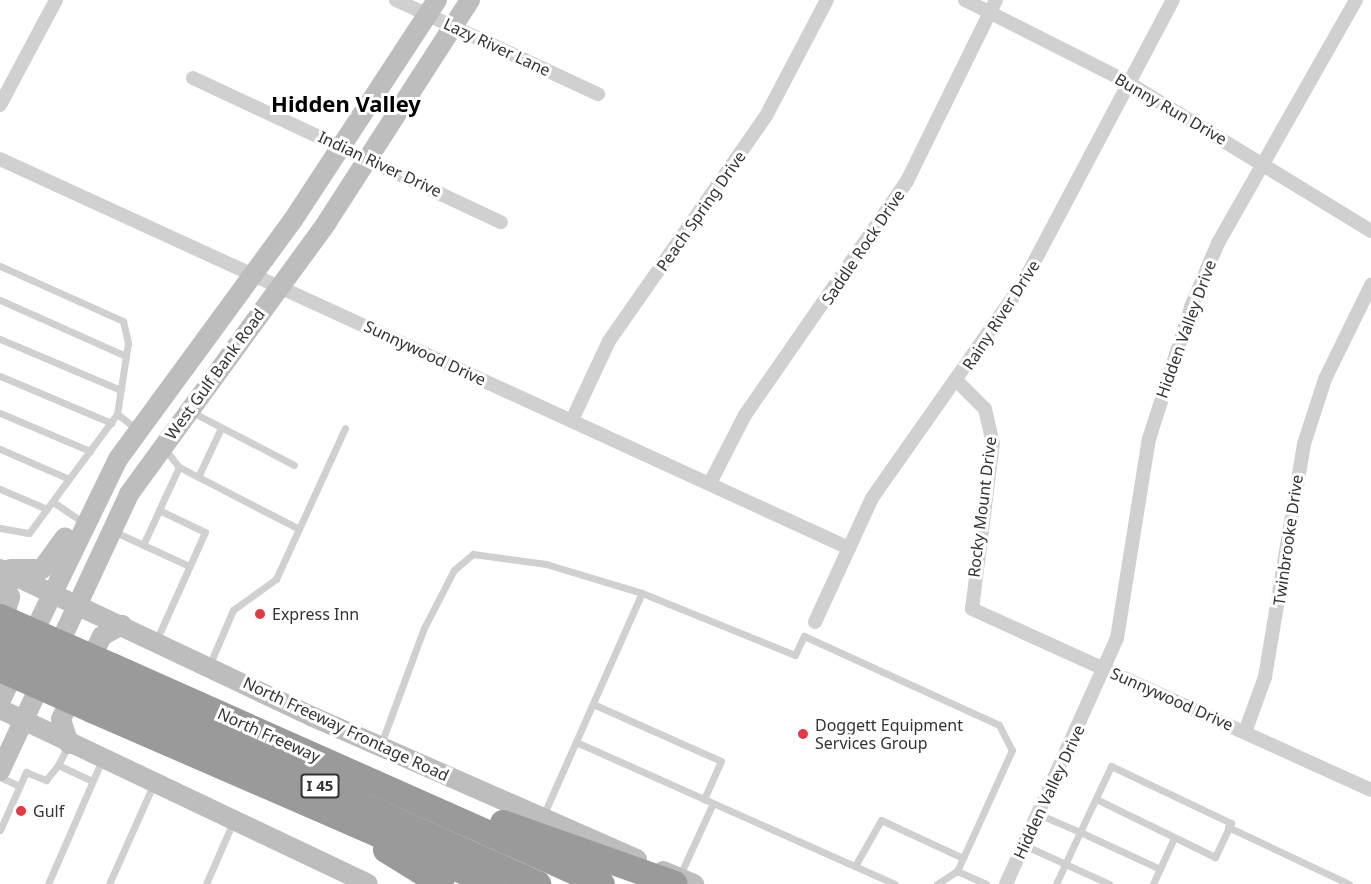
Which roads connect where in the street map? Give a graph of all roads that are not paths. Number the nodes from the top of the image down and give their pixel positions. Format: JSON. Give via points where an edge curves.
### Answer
{"nodes":[{"id":1,"x":56,"y":0,"type":"edge"},
{"id":2,"x":396,"y":0,"type":"edge"},
{"id":3,"x":470,"y":0,"type":"edge"},
{"id":4,"x":827,"y":0,"type":"edge"},
{"id":5,"x":964,"y":0,"type":"edge"},
{"id":6,"x":1173,"y":0,"type":"edge"},
{"id":7,"x":1356,"y":0,"type":"edge"},
{"id":8,"x":994,"y":6,"type":"edge"},
{"id":9,"x":433,"y":7,"type":"edge"},
{"id":10,"x":453,"y":26,"type":"junction"},
{"id":11,"x":193,"y":78,"type":"dead end"},
{"id":12,"x":1127,"y":82,"type":"junction"},
{"id":13,"x":598,"y":94,"type":"dead end"},
{"id":14,"x":0,"y":105,"type":"edge"},
{"id":15,"x":344,"y":147,"type":"junction"},
{"id":16,"x":368,"y":158,"type":"junction"},
{"id":17,"x":0,"y":159,"type":"edge"},
{"id":18,"x":1264,"y":164,"type":"junction"},
{"id":19,"x":501,"y":222,"type":"dead end"},
{"id":20,"x":1371,"y":231,"type":"edge"},
{"id":21,"x":0,"y":266,"type":"edge"},
{"id":22,"x":254,"y":274,"type":"junction"},
{"id":23,"x":1371,"y":285,"type":"edge"},
{"id":24,"x":280,"y":286,"type":"junction"},
{"id":25,"x":0,"y":300,"type":"edge"},
{"id":26,"x":0,"y":339,"type":"edge"},
{"id":27,"x":126,"y":356,"type":"junction"},
{"id":28,"x":0,"y":376,"type":"edge"},
{"id":29,"x":958,"y":382,"type":"junction"},
{"id":30,"x":121,"y":390,"type":"junction"},
{"id":31,"x":189,"y":410,"type":"junction"},
{"id":32,"x":0,"y":413,"type":"edge"},
{"id":33,"x":117,"y":414,"type":"junction"},
{"id":34,"x":572,"y":420,"type":"junction"},
{"id":35,"x":111,"y":423,"type":"junction"},
{"id":36,"x":345,"y":428,"type":"dead end"},
{"id":37,"x":138,"y":430,"type":"junction"},
{"id":38,"x":220,"y":430,"type":"junction"},
{"id":39,"x":163,"y":446,"type":"junction"},
{"id":40,"x":0,"y":449,"type":"edge"},
{"id":41,"x":90,"y":451,"type":"junction"},
{"id":42,"x":294,"y":465,"type":"dead end"},
{"id":43,"x":179,"y":467,"type":"junction"},
{"id":44,"x":198,"y":477,"type":"junction"},
{"id":45,"x":69,"y":479,"type":"junction"},
{"id":46,"x":710,"y":483,"type":"junction"},
{"id":47,"x":0,"y":489,"type":"edge"},
{"id":48,"x":53,"y":502,"type":"junction"},
{"id":49,"x":47,"y":510,"type":"junction"},
{"id":50,"x":159,"y":510,"type":"junction"},
{"id":51,"x":83,"y":522,"type":"junction"},
{"id":52,"x":0,"y":528,"type":"edge"},
{"id":53,"x":109,"y":529,"type":"junction"},
{"id":54,"x":299,"y":529,"type":"junction"},
{"id":55,"x":143,"y":544,"type":"junction"},
{"id":56,"x":849,"y":548,"type":"junction"},
{"id":57,"x":189,"y":566,"type":"junction"},
{"id":58,"x":0,"y":570,"type":"edge"},
{"id":59,"x":52,"y":593,"type":"junction"},
{"id":60,"x":642,"y":593,"type":"junction"},
{"id":61,"x":78,"y":605,"type":"junction"},
{"id":62,"x":972,"y":609,"type":"joint"},
{"id":63,"x":0,"y":617,"type":"edge"},
{"id":64,"x":815,"y":622,"type":"dead end"},
{"id":65,"x":122,"y":625,"type":"junction"},
{"id":66,"x":0,"y":631,"type":"edge"},
{"id":67,"x":156,"y":641,"type":"junction"},
{"id":68,"x":0,"y":644,"type":"edge"},
{"id":69,"x":209,"y":666,"type":"junction"},
{"id":70,"x":0,"y":669,"type":"edge"},
{"id":71,"x":1106,"y":670,"type":"junction"},
{"id":72,"x":97,"y":699,"type":"junction"},
{"id":73,"x":0,"y":702,"type":"edge"},
{"id":74,"x":593,"y":704,"type":"junction"},
{"id":75,"x":0,"y":709,"type":"edge"},
{"id":76,"x":24,"y":722,"type":"junction"},
{"id":77,"x":1245,"y":732,"type":"junction"},
{"id":78,"x":576,"y":742,"type":"junction"},
{"id":79,"x":69,"y":744,"type":"junction"},
{"id":80,"x":380,"y":746,"type":"junction"},
{"id":81,"x":103,"y":758,"type":"junction"},
{"id":82,"x":328,"y":761,"type":"junction"},
{"id":83,"x":58,"y":765,"type":"junction"},
{"id":84,"x":0,"y":771,"type":"edge"},
{"id":85,"x":0,"y":777,"type":"edge"},
{"id":86,"x":92,"y":781,"type":"junction"},
{"id":87,"x":155,"y":781,"type":"junction"},
{"id":88,"x":19,"y":786,"type":"junction"},
{"id":89,"x":1371,"y":790,"type":"edge"},
{"id":90,"x":704,"y":799,"type":"junction"},
{"id":91,"x":1096,"y":799,"type":"junction"},
{"id":92,"x":713,"y":803,"type":"junction"},
{"id":93,"x":1038,"y":814,"type":"junction"},
{"id":94,"x":542,"y":817,"type":"junction"},
{"id":95,"x":234,"y":819,"type":"junction"},
{"id":96,"x":357,"y":823,"type":"junction"},
{"id":97,"x":1228,"y":827,"type":"junction"},
{"id":98,"x":0,"y":830,"type":"edge"},
{"id":99,"x":1080,"y":832,"type":"junction"},
{"id":100,"x":1174,"y":838,"type":"junction"},
{"id":101,"x":1024,"y":845,"type":"junction"},
{"id":102,"x":963,"y":858,"type":"junction"},
{"id":103,"x":1065,"y":864,"type":"junction"},
{"id":104,"x":855,"y":866,"type":"junction"},
{"id":105,"x":1160,"y":869,"type":"junction"},
{"id":106,"x":957,"y":871,"type":"junction"},
{"id":107,"x":338,"y":878,"type":"edge"},
{"id":108,"x":683,"y":882,"type":"edge"},
{"id":109,"x":48,"y":884,"type":"edge"},
{"id":110,"x":109,"y":884,"type":"edge"},
{"id":111,"x":206,"y":884,"type":"edge"},
{"id":112,"x":368,"y":884,"type":"edge"},
{"id":113,"x":441,"y":884,"type":"edge"},
{"id":114,"x":493,"y":884,"type":"edge"},
{"id":115,"x":538,"y":884,"type":"edge"},
{"id":116,"x":602,"y":884,"type":"edge"},
{"id":117,"x":895,"y":884,"type":"edge"},
{"id":118,"x":937,"y":884,"type":"edge"},
{"id":119,"x":986,"y":884,"type":"edge"},
{"id":120,"x":1006,"y":884,"type":"edge"},
{"id":121,"x":1056,"y":884,"type":"edge"},
{"id":122,"x":1109,"y":884,"type":"edge"},
{"id":123,"x":1153,"y":884,"type":"edge"},
{"id":124,"x":1349,"y":884,"type":"edge"}],
"edges":[{"from":1,"to":14,"type":"street"},
{"from":2,"to":9,"type":"street","name":"Lazy River Lane"},
{"from":3,"to":10,"type":"main road","name":"West Gulf Bank Road"},
{"from":4,"to":34,"type":"street","name":"Peach Spring Drive","via":[[766,116],[609,341]]},
{"from":5,"to":8,"type":"street","name":"Bunny Run Drive"},
{"from":6,"to":12,"type":"street","name":"Rainy River Drive"},
{"from":7,"to":18,"type":"street","name":"Hidden Valley Drive"},
{"from":8,"to":12,"type":"street","name":"Bunny Run Drive"},
{"from":8,"to":46,"type":"street","name":"Saddle Rock Drive","via":[[907,181],[744,415]]},
{"from":9,"to":10,"type":"street","name":"Lazy River Lane"},
{"from":9,"to":15,"type":"main road","name":"West Gulf Bank Road"},
{"from":10,"to":13,"type":"street","name":"Lazy River Lane"},
{"from":10,"to":16,"type":"main road","name":"West Gulf Bank Road"},
{"from":11,"to":15,"type":"street","name":"Indian River Drive"},
{"from":12,"to":18,"type":"street","name":"Bunny Run Drive"},
{"from":12,"to":29,"type":"street","name":"Rainy River Drive","via":[[1043,250]]},
{"from":15,"to":16,"type":"street","name":"Indian River Drive"},
{"from":15,"to":22,"type":"main road","name":"West Gulf Bank Road"},
{"from":16,"to":19,"type":"street","name":"Indian River Drive"},
{"from":16,"to":24,"type":"main road","name":"West Gulf Bank Road"},
{"from":17,"to":22,"type":"street","name":"Sunnywood Drive"},
{"from":18,"to":20,"type":"street","name":"Bunny Run Drive"},
{"from":18,"to":71,"type":"street","name":"Hidden Valley Drive","via":[[1218,243],[1167,370],[1137,497],[1127,600]]},
{"from":21,"to":27,"type":"lane","via":[[123,321]]},
{"from":22,"to":24,"type":"street","name":"Sunnywood Drive"},
{"from":22,"to":37,"type":"main road","name":"West Gulf Bank Road"},
{"from":23,"to":77,"type":"street","name":"Twinbrooke Drive","via":[[1325,379],[1304,444],[1265,677]]},
{"from":24,"to":31,"type":"main road","name":"West Gulf Bank Road"},
{"from":24,"to":34,"type":"street","name":"Sunnywood Drive"},
{"from":25,"to":27,"type":"lane"},
{"from":26,"to":30,"type":"lane"},
{"from":27,"to":30,"type":"lane"},
{"from":28,"to":35,"type":"lane"},
{"from":29,"to":56,"type":"street","name":"Rainy River Drive","via":[[872,498]]},
{"from":29,"to":62,"type":"street","name":"Rocky Mount Drive","via":[[985,409],[993,443]]},
{"from":30,"to":33,"type":"lane"},
{"from":31,"to":38,"type":"lane"},
{"from":31,"to":39,"type":"main road","name":"West Gulf Bank Road"},
{"from":32,"to":41,"type":"lane"},
{"from":33,"to":35,"type":"lane"},
{"from":33,"to":37,"type":"lane"},
{"from":34,"to":46,"type":"street","name":"Sunnywood Drive"},
{"from":35,"to":41,"type":"lane"},
{"from":36,"to":54,"type":"lane"},
{"from":37,"to":39,"type":"main road"},
{"from":37,"to":51,"type":"main road","name":"West Gulf Bank Road"},
{"from":38,"to":42,"type":"lane"},
{"from":38,"to":44,"type":"lane"},
{"from":39,"to":43,"type":"lane"},
{"from":39,"to":53,"type":"main road","name":"West Gulf Bank Road"},
{"from":40,"to":45,"type":"lane"},
{"from":41,"to":45,"type":"lane"},
{"from":43,"to":44,"type":"lane"},
{"from":43,"to":50,"type":"lane"},
{"from":44,"to":54,"type":"lane"},
{"from":45,"to":48,"type":"lane"},
{"from":46,"to":56,"type":"street","name":"Sunnywood Drive"},
{"from":47,"to":49,"type":"lane"},
{"from":48,"to":49,"type":"lane"},
{"from":48,"to":51,"type":"lane"},
{"from":49,"to":52,"type":"lane","via":[[29,533]]},
{"from":50,"to":55,"type":"lane"},
{"from":50,"to":57,"type":"lane","via":[[205,532]]},
{"from":51,"to":58,"type":"main road","via":[[65,536],[42,569]]},
{"from":51,"to":59,"type":"main road","name":"West Gulf Bank Road"},
{"from":53,"to":55,"type":"lane"},
{"from":53,"to":61,"type":"main road","name":"West Gulf Bank Road"},
{"from":54,"to":69,"type":"lane","via":[[276,579],[233,610]]},
{"from":55,"to":57,"type":"lane"},
{"from":56,"to":64,"type":"street","name":"Rainy River Drive"},
{"from":57,"to":67,"type":"lane"},
{"from":58,"to":59,"type":"main road","name":"North Freeway Frontage Road"},
{"from":58,"to":66,"type":"main road","via":[[10,597]]},
{"from":59,"to":61,"type":"main road","name":"North Freeway Frontage Road"},
{"from":59,"to":73,"type":"main road","name":"West Gulf Bank Road"},
{"from":60,"to":74,"type":"lane"},
{"from":60,"to":80,"type":"lane","via":[[546,564],[473,554],[454,570],[424,628]]},
{"from":60,"to":102,"type":"lane","via":[[795,655],[804,636],[999,726],[1012,750]]},
{"from":61,"to":65,"type":"main road","name":"North Freeway Frontage Road"},
{"from":61,"to":76,"type":"main road","name":"West Gulf Bank Road"},
{"from":62,"to":71,"type":"street","name":"Sunnywood Drive"},
{"from":63,"to":82,"type":"highway","name":"North Freeway","number":"I 45","bridge":true},
{"from":65,"to":67,"type":"main road","name":"North Freeway Frontage Road"},
{"from":65,"to":79,"type":"main road","via":[[102,636],[62,719]]},
{"from":67,"to":69,"type":"main road","name":"North Freeway Frontage Road"},
{"from":68,"to":72,"type":"highway","name":"North Freeway","number":"I 45","bridge":true},
{"from":69,"to":80,"type":"main road","name":"North Freeway Frontage Road"},
{"from":70,"to":72,"type":"highway","name":"North Freeway","number":"I 45","bridge":true},
{"from":71,"to":77,"type":"street","name":"Sunnywood Drive"},
{"from":71,"to":93,"type":"street","name":"Hidden Valley Drive"},
{"from":72,"to":96,"type":"highway","name":"North Freeway","number":"I 45"},
{"from":72,"to":115,"type":"highway","name":"North Freeway","number":"I 45"},
{"from":74,"to":78,"type":"lane"},
{"from":74,"to":90,"type":"lane","via":[[721,761]]},
{"from":75,"to":76,"type":"main road"},
{"from":76,"to":79,"type":"main road"},
{"from":76,"to":84,"type":"main road","name":"West Gulf Bank Road"},
{"from":77,"to":89,"type":"street","name":"Sunnywood Drive"},
{"from":78,"to":90,"type":"lane"},
{"from":78,"to":94,"type":"lane"},
{"from":79,"to":81,"type":"main road"},
{"from":79,"to":83,"type":"lane"},
{"from":80,"to":94,"type":"main road","name":"North Freeway Frontage Road"},
{"from":81,"to":86,"type":"lane"},
{"from":81,"to":87,"type":"main road"},
{"from":82,"to":108,"type":"highway"},
{"from":82,"to":116,"type":"highway","name":"North Freeway","number":"I 45"},
{"from":83,"to":86,"type":"lane"},
{"from":83,"to":88,"type":"lane","via":[[46,780],[26,772]]},
{"from":85,"to":88,"type":"lane"},
{"from":86,"to":109,"type":"lane"},
{"from":87,"to":95,"type":"main road"},
{"from":87,"to":110,"type":"lane"},
{"from":88,"to":98,"type":"lane"},
{"from":90,"to":92,"type":"lane"},
{"from":91,"to":97,"type":"lane","via":[[1111,766],[1231,823]]},
{"from":91,"to":99,"type":"lane"},
{"from":91,"to":100,"type":"lane"},
{"from":92,"to":104,"type":"lane"},
{"from":92,"to":108,"type":"lane"},
{"from":93,"to":99,"type":"lane"},
{"from":93,"to":101,"type":"street","name":"Hidden Valley Drive"},
{"from":94,"to":108,"type":"main road","name":"North Freeway Frontage Road"},
{"from":95,"to":107,"type":"main road"},
{"from":95,"to":111,"type":"lane"},
{"from":96,"to":113,"type":"highway","via":[[391,855]]},
{"from":96,"to":114,"type":"highway","name":"North Freeway","number":"I 45"},
{"from":97,"to":100,"type":"lane","via":[[1215,857]]},
{"from":97,"to":124,"type":"lane"},
{"from":99,"to":103,"type":"lane"},
{"from":99,"to":105,"type":"lane"},
{"from":100,"to":105,"type":"lane"},
{"from":101,"to":103,"type":"lane"},
{"from":101,"to":120,"type":"street","name":"Hidden Valley Drive"},
{"from":102,"to":104,"type":"lane","via":[[881,820]]},
{"from":102,"to":106,"type":"lane"},
{"from":103,"to":121,"type":"lane"},
{"from":103,"to":122,"type":"lane"},
{"from":104,"to":117,"type":"lane"},
{"from":105,"to":123,"type":"lane"},
{"from":106,"to":118,"type":"lane"},
{"from":106,"to":119,"type":"lane"},
{"from":107,"to":112,"type":"main road"}]}
